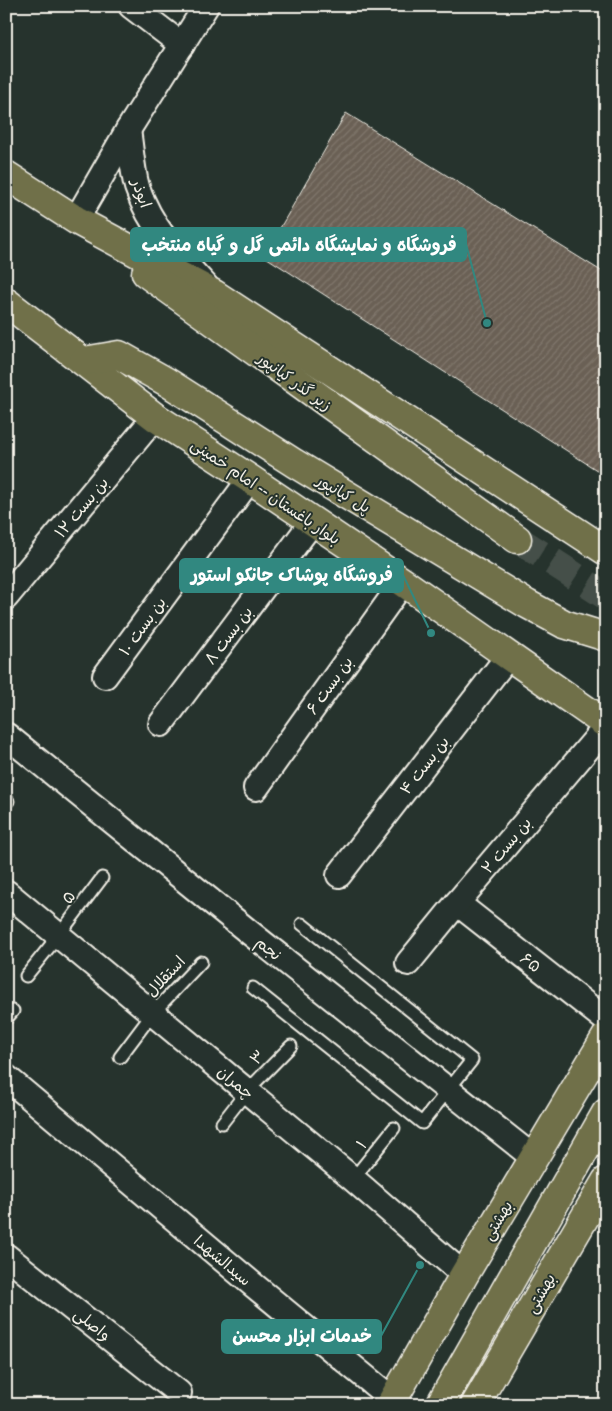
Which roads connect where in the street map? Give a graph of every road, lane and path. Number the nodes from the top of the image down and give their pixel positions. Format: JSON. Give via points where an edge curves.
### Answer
{"nodes":[{"id":1,"x":131,"y":6,"type":"edge"},
{"id":2,"x":206,"y":6,"type":"edge"},
{"id":3,"x":182,"y":44,"type":"junction"},
{"id":4,"x":128,"y":130,"type":"junction"},
{"id":5,"x":6,"y":175,"type":"edge"},
{"id":6,"x":76,"y":220,"type":"junction"},
{"id":7,"x":214,"y":294,"type":"junction"},
{"id":8,"x":6,"y":302,"type":"edge"},
{"id":9,"x":84,"y":361,"type":"junction"},
{"id":10,"x":155,"y":417,"type":"junction"},
{"id":11,"x":250,"y":478,"type":"junction"},
{"id":12,"x":313,"y":522,"type":"junction"},
{"id":13,"x":517,"y":539,"type":"tunnel mouth"},
{"id":14,"x":606,"y":551,"type":"edge"},
{"id":15,"x":403,"y":582,"type":"junction"},
{"id":16,"x":6,"y":597,"type":"edge"},
{"id":17,"x":606,"y":637,"type":"edge"},
{"id":18,"x":509,"y":655,"type":"junction"},
{"id":19,"x":105,"y":676,"type":"dead end"},
{"id":20,"x":601,"y":715,"type":"edge"},
{"id":21,"x":161,"y":724,"type":"dead end"},
{"id":22,"x":6,"y":735,"type":"edge"},
{"id":23,"x":256,"y":788,"type":"dead end"},
{"id":24,"x":339,"y":876,"type":"dead end"},
{"id":25,"x":102,"y":878,"type":"dead end"},
{"id":26,"x":6,"y":892,"type":"edge"},
{"id":27,"x":456,"y":903,"type":"junction"},
{"id":28,"x":302,"y":924,"type":"dead end"},
{"id":29,"x":59,"y":935,"type":"junction"},
{"id":30,"x":201,"y":962,"type":"dead end"},
{"id":31,"x":408,"y":963,"type":"dead end"},
{"id":32,"x":26,"y":976,"type":"dead end"},
{"id":33,"x":253,"y":988,"type":"dead end"},
{"id":34,"x":153,"y":1013,"type":"junction"},
{"id":35,"x":606,"y":1020,"type":"edge"},
{"id":36,"x":606,"y":1037,"type":"edge"},
{"id":37,"x":291,"y":1046,"type":"dead end"},
{"id":38,"x":120,"y":1057,"type":"dead end"},
{"id":39,"x":6,"y":1077,"type":"edge"},
{"id":40,"x":246,"y":1090,"type":"junction"},
{"id":41,"x":448,"y":1090,"type":"junction"},
{"id":42,"x":606,"y":1113,"type":"edge"},
{"id":43,"x":222,"y":1123,"type":"dead end"},
{"id":44,"x":394,"y":1128,"type":"dead end"},
{"id":45,"x":534,"y":1158,"type":"junction"},
{"id":46,"x":353,"y":1179,"type":"junction"},
{"id":47,"x":606,"y":1181,"type":"edge"},
{"id":48,"x":6,"y":1256,"type":"edge"},
{"id":49,"x":464,"y":1275,"type":"junction"},
{"id":50,"x":179,"y":1393,"type":"dead end"},
{"id":51,"x":392,"y":1402,"type":"edge"},
{"id":52,"x":440,"y":1405,"type":"edge"},
{"id":53,"x":475,"y":1405,"type":"edge"}],
"edges":[{"from":1,"to":3,"type":"street"},
{"from":2,"to":3,"type":"street"},
{"from":3,"to":4,"type":"street"},
{"from":4,"to":6,"type":"street"},
{"from":4,"to":7,"type":"street","name":"ابوذر","via":[[137,186],[152,221],[175,253]]},
{"from":5,"to":6,"type":"main road"},
{"from":6,"to":7,"type":"main road"},
{"from":6,"to":13,"type":"main road","name":"زیر گذر کیانپور"},
{"from":7,"to":14,"type":"main road"},
{"from":8,"to":9,"type":"main road","name":"بلوار باغستان -- امام خمینی"},
{"from":9,"to":10,"type":"main road","name":"بلوار باغستان -- امام خمینی"},
{"from":9,"to":17,"type":"main road","name":"پل کیانپور","via":[[119,355],[168,382],[526,604],[564,624]]},
{"from":10,"to":11,"type":"main road","name":"بلوار باغستان -- امام خمینی"},
{"from":10,"to":16,"type":"street","name":"بن بست ۱۲"},
{"from":11,"to":12,"type":"main road","name":"بلوار باغستان -- امام خمینی"},
{"from":11,"to":19,"type":"street","name":"بن بست ۱۰"},
{"from":12,"to":15,"type":"main road","name":"بلوار باغستان -- امام خمینی"},
{"from":12,"to":21,"type":"street","name":"بن بست ۸"},
{"from":15,"to":18,"type":"main road","name":"بلوار باغستان -- امام خمینی"},
{"from":15,"to":23,"type":"street","name":"بن بست ۶"},
{"from":18,"to":20,"type":"main road","name":"بلوار باغستان -- امام خمینی"},
{"from":18,"to":24,"type":"street","name":"بن بست ۴"},
{"from":20,"to":27,"type":"street","name":"بن بست ۲"},
{"from":22,"to":41,"type":"street","name":"نجم"},
{"from":25,"to":29,"type":"lane","name":"۵"},
{"from":26,"to":29,"type":"street","name":"چمران"},
{"from":27,"to":31,"type":"street","name":"بن بست ۲"},
{"from":27,"to":35,"type":"street","name":"۶۵"},
{"from":28,"to":41,"type":"lane","via":[[472,1060]]},
{"from":29,"to":32,"type":"lane","name":"۵"},
{"from":29,"to":34,"type":"street","name":"چمران"},
{"from":30,"to":34,"type":"lane","name":"استقلال"},
{"from":33,"to":41,"type":"lane","via":[[422,1123]]},
{"from":34,"to":38,"type":"lane","name":"استقلال"},
{"from":34,"to":40,"type":"street","name":"چمران"},
{"from":36,"to":45,"type":"main road","name":"بهشتى"},
{"from":37,"to":40,"type":"lane","name":"۳"},
{"from":39,"to":51,"type":"street","name":"سیدالشهدا"},
{"from":40,"to":43,"type":"lane","name":"۳"},
{"from":40,"to":46,"type":"street","name":"چمران"},
{"from":41,"to":45,"type":"street","name":"نجم"},
{"from":42,"to":52,"type":"main road"},
{"from":44,"to":46,"type":"lane","name":"۱"},
{"from":45,"to":49,"type":"main road","name":"بهشتى"},
{"from":46,"to":49,"type":"street","name":"چمران"},
{"from":47,"to":53,"type":"main road","name":"بهشتی"},
{"from":48,"to":50,"type":"street","name":"واصلی"},
{"from":49,"to":51,"type":"main road","name":"بهشتى"}]}
